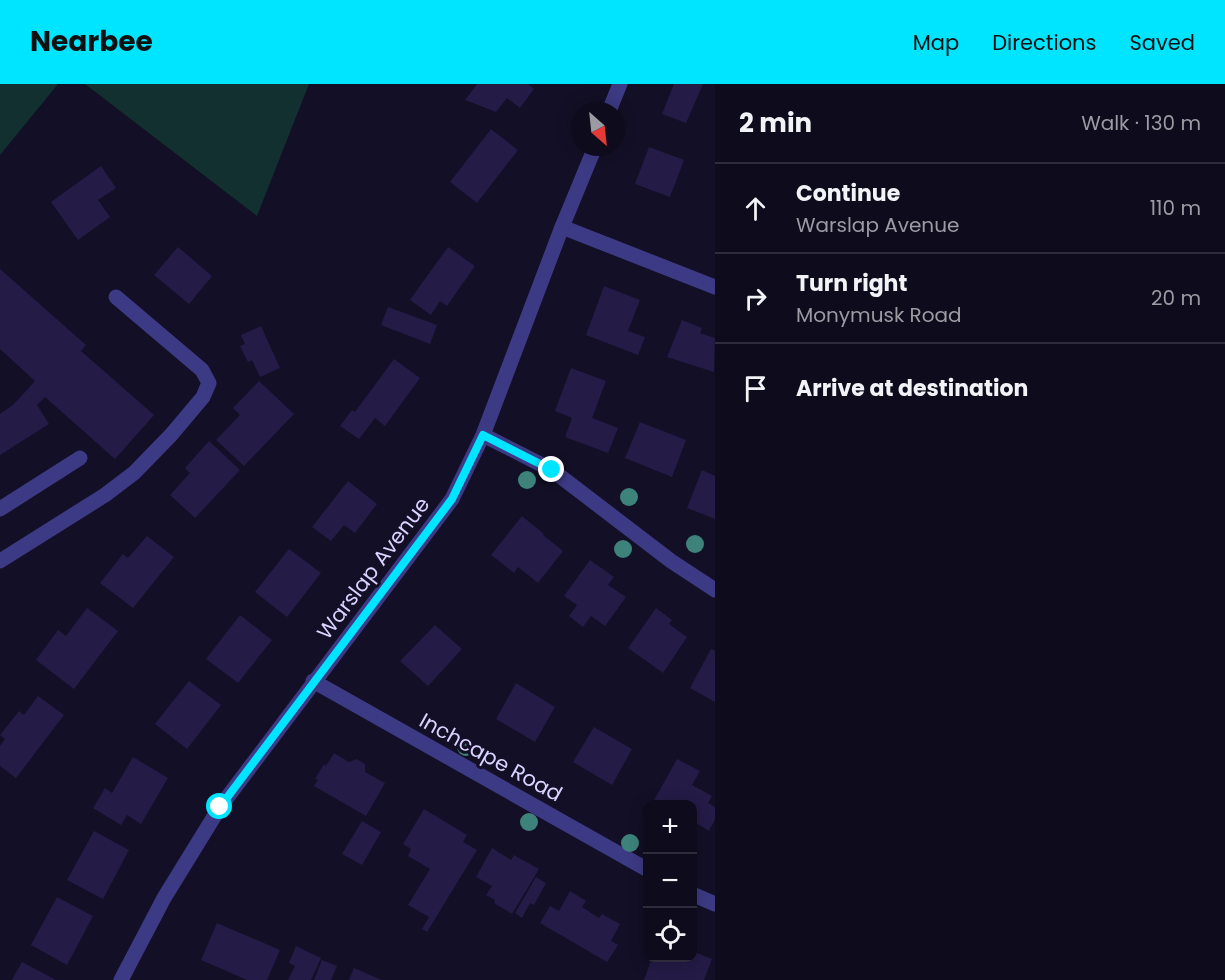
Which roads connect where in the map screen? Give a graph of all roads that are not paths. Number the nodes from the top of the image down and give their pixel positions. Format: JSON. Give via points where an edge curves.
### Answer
{"nodes":[{"id":1,"x":620,"y":84,"type":"edge"},
{"id":2,"x":613,"y":102,"type":"edge"},
{"id":3,"x":590,"y":156,"type":"edge"},
{"id":4,"x":562,"y":227,"type":"junction"},
{"id":5,"x":715,"y":288,"type":"edge"},
{"id":6,"x":116,"y":297,"type":"dead end"},
{"id":7,"x":483,"y":435,"type":"junction"},
{"id":8,"x":80,"y":458,"type":"dead end"},
{"id":9,"x":0,"y":509,"type":"edge"},
{"id":10,"x":0,"y":561,"type":"edge"},
{"id":11,"x":715,"y":590,"type":"edge"},
{"id":12,"x":313,"y":681,"type":"junction"},
{"id":13,"x":643,"y":867,"type":"edge"},
{"id":14,"x":697,"y":896,"type":"edge"},
{"id":15,"x":715,"y":904,"type":"edge"},
{"id":16,"x":121,"y":980,"type":"edge"}],
"edges":[{"from":1,"to":2,"type":"street"},
{"from":3,"to":4,"type":"street","name":"Warslap Avenue"},
{"from":4,"to":5,"type":"street"},
{"from":4,"to":7,"type":"street","name":"Warslap Avenue"},
{"from":6,"to":10,"type":"street","via":[[202,370],[209,383],[203,397],[134,473]]},
{"from":7,"to":11,"type":"street","via":[[552,470]]},
{"from":7,"to":12,"type":"street","name":"Warslap Avenue","via":[[452,499]]},
{"from":8,"to":9,"type":"street"},
{"from":12,"to":13,"type":"street","name":"Inchcape Road"},
{"from":12,"to":16,"type":"street","name":"Warslap Avenue","via":[[220,807],[164,898]]},
{"from":14,"to":15,"type":"street"}]}
